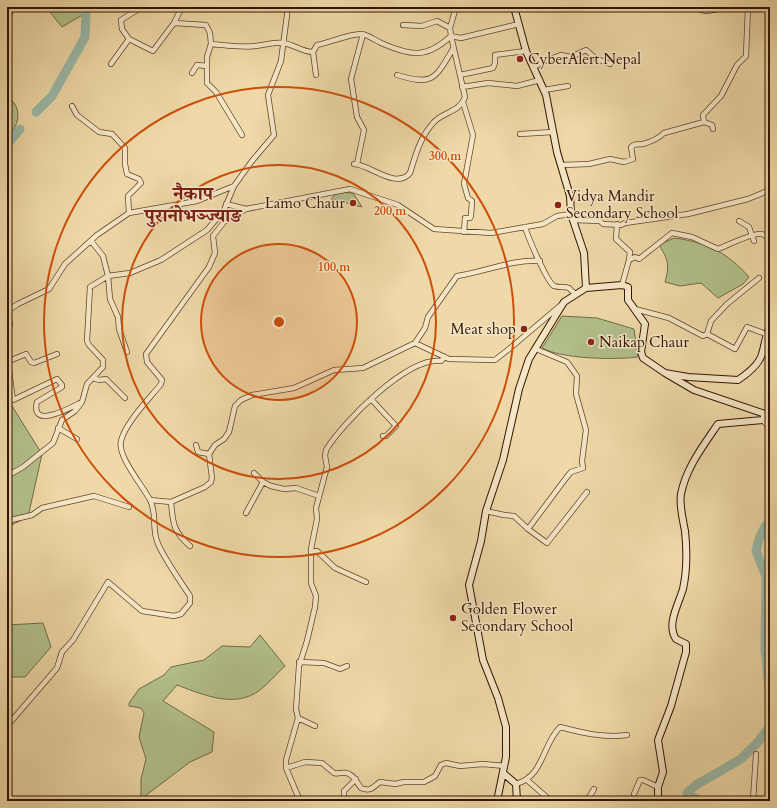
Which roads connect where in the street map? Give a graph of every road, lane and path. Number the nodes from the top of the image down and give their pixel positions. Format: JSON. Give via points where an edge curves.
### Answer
{"nodes":[{"id":1,"x":12,"y":7,"type":"edge"},
{"id":2,"x":182,"y":7,"type":"edge"},
{"id":3,"x":288,"y":7,"type":"edge"},
{"id":4,"x":392,"y":7,"type":"edge"},
{"id":5,"x":456,"y":7,"type":"edge"},
{"id":6,"x":514,"y":7,"type":"edge"},
{"id":7,"x":728,"y":7,"type":"edge"},
{"id":8,"x":748,"y":7,"type":"edge"},
{"id":9,"x":398,"y":9,"type":"dead end"},
{"id":10,"x":137,"y":10,"type":"dead end"},
{"id":11,"x":701,"y":10,"type":"dead end"},
{"id":12,"x":7,"y":21,"type":"edge"},
{"id":13,"x":174,"y":23,"type":"junction"},
{"id":14,"x":519,"y":24,"type":"junction"},
{"id":15,"x":403,"y":25,"type":"dead end"},
{"id":16,"x":450,"y":28,"type":"junction"},
{"id":17,"x":363,"y":34,"type":"junction"},
{"id":18,"x":451,"y":36,"type":"junction"},
{"id":19,"x":130,"y":39,"type":"junction"},
{"id":20,"x":285,"y":43,"type":"junction"},
{"id":21,"x":211,"y":44,"type":"junction"},
{"id":22,"x":453,"y":49,"type":"junction"},
{"id":23,"x":526,"y":51,"type":"junction"},
{"id":24,"x":313,"y":52,"type":"junction"},
{"id":25,"x":110,"y":64,"type":"dead end"},
{"id":26,"x":610,"y":64,"type":"dead end"},
{"id":27,"x":207,"y":66,"type":"junction"},
{"id":28,"x":533,"y":68,"type":"junction"},
{"id":29,"x":192,"y":73,"type":"dead end"},
{"id":30,"x":397,"y":74,"type":"dead end"},
{"id":31,"x":316,"y":75,"type":"dead end"},
{"id":32,"x":460,"y":75,"type":"junction"},
{"id":33,"x":540,"y":80,"type":"junction"},
{"id":34,"x":568,"y":86,"type":"dead end"},
{"id":35,"x":462,"y":87,"type":"junction"},
{"id":36,"x":544,"y":90,"type":"junction"},
{"id":37,"x":463,"y":102,"type":"junction"},
{"id":38,"x":72,"y":106,"type":"dead end"},
{"id":39,"x":704,"y":122,"type":"junction"},
{"id":40,"x":713,"y":129,"type":"dead end"},
{"id":41,"x":553,"y":132,"type":"junction"},
{"id":42,"x":520,"y":134,"type":"dead end"},
{"id":43,"x":242,"y":135,"type":"dead end"},
{"id":44,"x":562,"y":165,"type":"junction"},
{"id":45,"x":234,"y":186,"type":"junction"},
{"id":46,"x":770,"y":190,"type":"edge"},
{"id":47,"x":226,"y":204,"type":"junction"},
{"id":48,"x":246,"y":208,"type":"junction"},
{"id":49,"x":129,"y":213,"type":"junction"},
{"id":50,"x":572,"y":217,"type":"junction"},
{"id":51,"x":738,"y":221,"type":"dead end"},
{"id":52,"x":617,"y":224,"type":"junction"},
{"id":53,"x":525,"y":227,"type":"junction"},
{"id":54,"x":464,"y":232,"type":"junction"},
{"id":55,"x":753,"y":235,"type":"junction"},
{"id":56,"x":770,"y":238,"type":"edge"},
{"id":57,"x":91,"y":241,"type":"junction"},
{"id":58,"x":754,"y":241,"type":"dead end"},
{"id":59,"x":629,"y":260,"type":"junction"},
{"id":60,"x":540,"y":261,"type":"junction"},
{"id":61,"x":108,"y":276,"type":"junction"},
{"id":62,"x":759,"y":278,"type":"dead end"},
{"id":63,"x":622,"y":285,"type":"junction"},
{"id":64,"x":586,"y":288,"type":"junction"},
{"id":65,"x":575,"y":294,"type":"junction"},
{"id":66,"x":564,"y":302,"type":"junction"},
{"id":67,"x":636,"y":309,"type":"junction"},
{"id":68,"x":8,"y":311,"type":"edge"},
{"id":69,"x":7,"y":327,"type":"edge"},
{"id":70,"x":770,"y":327,"type":"edge"},
{"id":71,"x":708,"y":334,"type":"junction"},
{"id":72,"x":766,"y":334,"type":"junction"},
{"id":73,"x":415,"y":342,"type":"junction"},
{"id":74,"x":536,"y":349,"type":"junction"},
{"id":75,"x":127,"y":352,"type":"dead end"},
{"id":76,"x":57,"y":354,"type":"dead end"},
{"id":77,"x":445,"y":357,"type":"junction"},
{"id":78,"x":8,"y":358,"type":"edge"},
{"id":79,"x":665,"y":373,"type":"junction"},
{"id":80,"x":93,"y":378,"type":"junction"},
{"id":81,"x":125,"y":398,"type":"dead end"},
{"id":82,"x":371,"y":399,"type":"junction"},
{"id":83,"x":82,"y":402,"type":"junction"},
{"id":84,"x":763,"y":420,"type":"junction"},
{"id":85,"x":58,"y":428,"type":"junction"},
{"id":86,"x":770,"y":429,"type":"edge"},
{"id":87,"x":383,"y":436,"type":"dead end"},
{"id":88,"x":77,"y":439,"type":"dead end"},
{"id":89,"x":196,"y":445,"type":"dead end"},
{"id":90,"x":209,"y":454,"type":"junction"},
{"id":91,"x":254,"y":473,"type":"dead end"},
{"id":92,"x":7,"y":476,"type":"edge"},
{"id":93,"x":263,"y":482,"type":"junction"},
{"id":94,"x":587,"y":492,"type":"dead end"},
{"id":95,"x":319,"y":496,"type":"junction"},
{"id":96,"x":150,"y":500,"type":"junction"},
{"id":97,"x":171,"y":502,"type":"junction"},
{"id":98,"x":129,"y":507,"type":"dead end"},
{"id":99,"x":486,"y":511,"type":"junction"},
{"id":100,"x":246,"y":513,"type":"dead end"},
{"id":101,"x":7,"y":521,"type":"edge"},
{"id":102,"x":528,"y":529,"type":"junction"},
{"id":103,"x":190,"y":546,"type":"dead end"},
{"id":104,"x":311,"y":552,"type":"junction"},
{"id":105,"x":366,"y":582,"type":"dead end"},
{"id":106,"x":300,"y":662,"type":"junction"},
{"id":107,"x":347,"y":666,"type":"dead end"},
{"id":108,"x":298,"y":718,"type":"junction"},
{"id":109,"x":7,"y":726,"type":"edge"},
{"id":110,"x":315,"y":726,"type":"dead end"},
{"id":111,"x":627,"y":735,"type":"dead end"},
{"id":112,"x":756,"y":754,"type":"dead end"},
{"id":113,"x":504,"y":766,"type":"junction"},
{"id":114,"x":286,"y":768,"type":"junction"},
{"id":115,"x":503,"y":774,"type":"junction"},
{"id":116,"x":356,"y":779,"type":"junction"},
{"id":117,"x":527,"y":780,"type":"junction"},
{"id":118,"x":516,"y":784,"type":"junction"},
{"id":119,"x":658,"y":788,"type":"junction"},
{"id":120,"x":594,"y":789,"type":"dead end"},
{"id":121,"x":634,"y":794,"type":"dead end"},
{"id":122,"x":300,"y":801,"type":"edge"},
{"id":123,"x":348,"y":801,"type":"edge"},
{"id":124,"x":497,"y":801,"type":"edge"},
{"id":125,"x":517,"y":801,"type":"edge"},
{"id":126,"x":551,"y":801,"type":"edge"},
{"id":127,"x":587,"y":801,"type":"edge"},
{"id":128,"x":658,"y":801,"type":"edge"},
{"id":129,"x":753,"y":801,"type":"edge"}],
"edges":[{"from":1,"to":12,"type":"street"},
{"from":2,"to":13,"type":"street"},
{"from":3,"to":20,"type":"street"},
{"from":4,"to":9,"type":"street"},
{"from":5,"to":16,"type":"street"},
{"from":6,"to":14,"type":"street"},
{"from":7,"to":11,"type":"street"},
{"from":8,"to":39,"type":"street","via":[[746,56],[737,65],[721,96],[703,115]]},
{"from":10,"to":19,"type":"street","via":[[121,20],[122,29]]},
{"from":13,"to":19,"type":"street","via":[[153,51]]},
{"from":13,"to":21,"type":"street","via":[[206,25],[210,32]]},
{"from":14,"to":18,"type":"street","via":[[461,38]]},
{"from":14,"to":23,"type":"street"},
{"from":15,"to":16,"type":"street","via":[[422,26],[437,21]]},
{"from":16,"to":18,"type":"street"},
{"from":17,"to":18,"type":"street","via":[[399,51],[416,54],[431,51]]},
{"from":17,"to":24,"type":"street","via":[[354,34],[317,45]]},
{"from":17,"to":37,"type":"street","via":[[351,79],[357,117],[364,130],[356,164],[398,179],[406,177],[410,173],[420,140],[435,121]]},
{"from":18,"to":22,"type":"street"},
{"from":19,"to":25,"type":"street"},
{"from":20,"to":21,"type":"street","via":[[268,42],[256,46],[237,47]]},
{"from":20,"to":24,"type":"street"},
{"from":20,"to":45,"type":"street","via":[[282,61],[268,95],[274,135]]},
{"from":21,"to":27,"type":"street"},
{"from":22,"to":30,"type":"street","via":[[436,75],[428,80],[414,80]]},
{"from":22,"to":32,"type":"street"},
{"from":23,"to":28,"type":"street"},
{"from":23,"to":32,"type":"street","via":[[495,55],[493,68]]},
{"from":24,"to":31,"type":"street"},
{"from":26,"to":28,"type":"street","via":[[595,58],[586,50],[571,57],[561,55]]},
{"from":27,"to":29,"type":"street","via":[[197,65]]},
{"from":27,"to":43,"type":"street","via":[[207,83],[216,92]]},
{"from":28,"to":33,"type":"street"},
{"from":32,"to":35,"type":"street"},
{"from":33,"to":35,"type":"street","via":[[517,86],[484,83]]},
{"from":33,"to":36,"type":"street"},
{"from":34,"to":36,"type":"street"},
{"from":35,"to":37,"type":"street","via":[[465,97]]},
{"from":36,"to":41,"type":"street"},
{"from":37,"to":54,"type":"street","via":[[470,119],[473,141],[464,184],[468,198],[472,201],[471,216],[464,218]]},
{"from":38,"to":49,"type":"street","via":[[77,115],[99,132],[112,134],[125,148],[127,174],[139,179],[141,183],[128,196]]},
{"from":39,"to":40,"type":"street","via":[[712,125]]},
{"from":39,"to":44,"type":"street","via":[[664,133],[643,144],[634,144],[630,147],[633,159],[624,162],[610,159],[590,164]]},
{"from":41,"to":42,"type":"street"},
{"from":41,"to":44,"type":"street","via":[[556,152]]},
{"from":44,"to":50,"type":"street","via":[[570,196]]},
{"from":45,"to":47,"type":"street"},
{"from":45,"to":49,"type":"street","via":[[197,201]]},
{"from":46,"to":52,"type":"street","via":[[748,199],[688,214]]},
{"from":47,"to":48,"type":"street"},
{"from":47,"to":61,"type":"street","via":[[207,230],[187,245],[130,273]]},
{"from":48,"to":54,"type":"street","via":[[350,189],[398,205],[434,229]]},
{"from":48,"to":96,"type":"street","via":[[224,222],[213,236],[215,252],[209,267],[146,354],[147,362],[162,380],[161,384],[142,406],[121,441],[121,451]]},
{"from":49,"to":57,"type":"street"},
{"from":50,"to":52,"type":"street","via":[[600,221],[603,224]]},
{"from":50,"to":53,"type":"street","via":[[557,216],[543,224]]},
{"from":50,"to":64,"type":"street","via":[[584,253]]},
{"from":51,"to":55,"type":"street","via":[[747,224]]},
{"from":52,"to":59,"type":"street","via":[[616,239],[630,252]]},
{"from":53,"to":54,"type":"street","via":[[491,233]]},
{"from":53,"to":60,"type":"street"},
{"from":55,"to":56,"type":"street","via":[[762,234]]},
{"from":55,"to":58,"type":"street"},
{"from":55,"to":59,"type":"street","via":[[718,249],[692,237],[672,233],[639,258]]},
{"from":57,"to":61,"type":"street","via":[[101,251]]},
{"from":57,"to":68,"type":"street","via":[[65,264],[49,289]]},
{"from":59,"to":63,"type":"street"},
{"from":60,"to":65,"type":"street","via":[[552,284],[569,288]]},
{"from":60,"to":73,"type":"street","via":[[528,260],[458,276],[428,317]]},
{"from":61,"to":75,"type":"street","via":[[110,299],[118,317],[119,329]]},
{"from":61,"to":80,"type":"street","via":[[90,288],[87,341],[104,364]]},
{"from":62,"to":71,"type":"street","via":[[711,321]]},
{"from":63,"to":64,"type":"street"},
{"from":63,"to":67,"type":"street","via":[[628,287],[628,300]]},
{"from":64,"to":65,"type":"street"},
{"from":65,"to":66,"type":"street"},
{"from":66,"to":74,"type":"street"},
{"from":66,"to":77,"type":"street","via":[[495,360],[457,361]]},
{"from":67,"to":71,"type":"street","via":[[668,318],[702,336]]},
{"from":67,"to":79,"type":"street","via":[[645,324],[641,352],[643,358]]},
{"from":68,"to":69,"type":"street","via":[[11,322]]},
{"from":70,"to":72,"type":"street"},
{"from":71,"to":72,"type":"street","via":[[735,349],[747,327]]},
{"from":72,"to":79,"type":"street","via":[[762,356],[752,369],[738,380]]},
{"from":73,"to":77,"type":"street"},
{"from":73,"to":90,"type":"street","via":[[363,368],[334,370],[294,388],[252,395],[241,400],[236,406],[229,432]]},
{"from":74,"to":99,"type":"street","via":[[529,359],[521,383]]},
{"from":74,"to":102,"type":"street","via":[[567,362],[577,376],[576,394],[586,430],[583,468],[571,472]]},
{"from":76,"to":78,"type":"street","via":[[34,363],[26,354]]},
{"from":77,"to":82,"type":"street","via":[[441,361],[432,360],[418,365]]},
{"from":78,"to":83,"type":"street","via":[[14,400],[57,379],[62,388],[37,402],[36,406],[41,416],[51,416]]},
{"from":79,"to":84,"type":"street","via":[[694,390],[762,412]]},
{"from":80,"to":81,"type":"street","via":[[106,379]]},
{"from":80,"to":83,"type":"street","via":[[87,384]]},
{"from":82,"to":87,"type":"street","via":[[396,426]]},
{"from":82,"to":95,"type":"street","via":[[326,450],[327,467]]},
{"from":83,"to":85,"type":"street","via":[[75,411],[62,420]]},
{"from":84,"to":86,"type":"street"},
{"from":84,"to":119,"type":"street","via":[[718,424],[701,447],[681,495],[686,563],[683,589],[677,605],[673,630],[676,639],[686,644],[686,652],[658,740],[663,772]]},
{"from":85,"to":88,"type":"street"},
{"from":85,"to":92,"type":"street","via":[[53,443],[46,450]]},
{"from":89,"to":90,"type":"street","via":[[198,452]]},
{"from":90,"to":97,"type":"street","via":[[211,482]]},
{"from":91,"to":93,"type":"street"},
{"from":93,"to":95,"type":"street"},
{"from":93,"to":100,"type":"street"},
{"from":94,"to":102,"type":"street","via":[[547,543]]},
{"from":95,"to":104,"type":"street"},
{"from":96,"to":97,"type":"street"},
{"from":96,"to":109,"type":"street","via":[[157,542],[190,596],[190,603],[181,614],[174,616],[142,611],[108,582],[73,640],[62,652],[57,668]]},
{"from":97,"to":103,"type":"street","via":[[172,520],[176,531]]},
{"from":98,"to":101,"type":"street","via":[[94,496],[42,508],[32,515]]},
{"from":99,"to":102,"type":"street","via":[[514,516]]},
{"from":99,"to":113,"type":"street","via":[[469,585],[483,660],[506,727]]},
{"from":104,"to":105,"type":"street","via":[[317,551],[335,568]]},
{"from":104,"to":106,"type":"street","via":[[311,583],[316,596],[315,607]]},
{"from":106,"to":107,"type":"street","via":[[324,663],[340,669]]},
{"from":106,"to":108,"type":"street","via":[[296,709]]},
{"from":108,"to":110,"type":"street"},
{"from":108,"to":114,"type":"street"},
{"from":111,"to":117,"type":"street","via":[[609,737],[560,727],[536,772]]},
{"from":112,"to":129,"type":"street"},
{"from":113,"to":115,"type":"street"},
{"from":113,"to":116,"type":"street","via":[[460,766],[446,763],[441,765],[435,776],[424,782],[380,782],[371,790],[361,788]]},
{"from":114,"to":116,"type":"street","via":[[314,761],[327,765],[334,773],[341,772]]},
{"from":114,"to":122,"type":"street"},
{"from":115,"to":118,"type":"street"},
{"from":115,"to":124,"type":"street"},
{"from":116,"to":123,"type":"street","via":[[344,793]]},
{"from":117,"to":118,"type":"street"},
{"from":117,"to":126,"type":"street"},
{"from":118,"to":125,"type":"street"},
{"from":119,"to":121,"type":"street","via":[[640,780]]},
{"from":119,"to":128,"type":"street"},
{"from":120,"to":127,"type":"street"}]}
